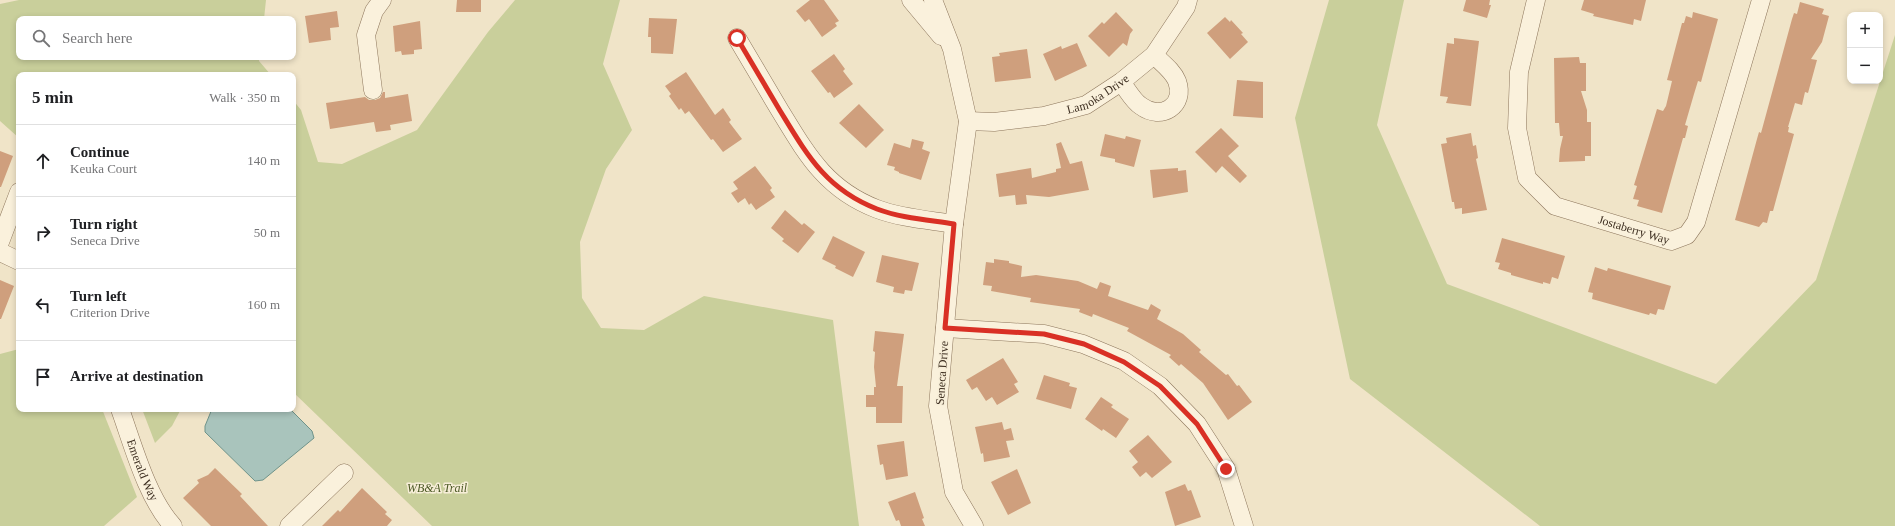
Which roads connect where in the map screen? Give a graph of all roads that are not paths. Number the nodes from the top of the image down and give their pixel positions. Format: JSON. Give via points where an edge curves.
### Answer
{"nodes":[{"id":1,"x":382,"y":0,"type":"edge"},
{"id":2,"x":912,"y":0,"type":"edge"},
{"id":3,"x":933,"y":0,"type":"edge"},
{"id":4,"x":1188,"y":0,"type":"edge"},
{"id":5,"x":1536,"y":0,"type":"edge"},
{"id":6,"x":1761,"y":0,"type":"edge"},
{"id":7,"x":737,"y":38,"type":"dead end"},
{"id":8,"x":952,"y":49,"type":"junction"},
{"id":9,"x":1154,"y":55,"type":"junction"},
{"id":10,"x":1121,"y":82,"type":"junction"},
{"id":11,"x":373,"y":90,"type":"dead end"},
{"id":12,"x":968,"y":121,"type":"junction"},
{"id":13,"x":16,"y":200,"type":"edge"},
{"id":14,"x":954,"y":224,"type":"junction"},
{"id":15,"x":0,"y":242,"type":"edge"},
{"id":16,"x":0,"y":252,"type":"edge"},
{"id":17,"x":16,"y":260,"type":"edge"},
{"id":18,"x":945,"y":328,"type":"junction"},
{"id":19,"x":121,"y":412,"type":"edge"},
{"id":20,"x":344,"y":473,"type":"dead end"},
{"id":21,"x":173,"y":526,"type":"edge"},
{"id":22,"x":289,"y":526,"type":"edge"},
{"id":23,"x":974,"y":526,"type":"edge"},
{"id":24,"x":1244,"y":526,"type":"edge"}],
"edges":[{"from":1,"to":11,"type":"street","via":[[374,11],[366,35]]},
{"from":2,"to":8,"type":"street","name":"Seneca Drive"},
{"from":3,"to":8,"type":"street","name":"Seneca Drive"},
{"from":4,"to":9,"type":"street","name":"Lamoka Drive"},
{"from":5,"to":6,"type":"street","name":"Jostaberry Way","via":[[1519,72],[1517,128],[1527,178],[1555,206],[1672,241],[1687,235],[1696,222]]},
{"from":7,"to":14,"type":"street","via":[[809,158],[826,177],[852,197],[877,209],[900,216]]},
{"from":8,"to":12,"type":"street","name":"Seneca Drive"},
{"from":9,"to":10,"type":"street","name":"Lamoka Drive"},
{"from":9,"to":10,"type":"street","via":[[1176,80],[1179,90],[1173,107],[1162,113],[1151,112],[1140,106]]},
{"from":10,"to":12,"type":"street","name":"Lamoka Drive","via":[[1086,105],[1044,116],[994,122]]},
{"from":12,"to":14,"type":"street","name":"Seneca Drive"},
{"from":13,"to":15,"type":"street"},
{"from":14,"to":18,"type":"street","name":"Seneca Drive"},
{"from":16,"to":17,"type":"street"},
{"from":18,"to":23,"type":"street","name":"Seneca Drive","via":[[938,406],[954,492]]},
{"from":18,"to":24,"type":"street","via":[[1044,334],[1084,344],[1124,362],[1154,382],[1197,424],[1226,469]]},
{"from":19,"to":21,"type":"street","name":"Emerald Way","via":[[152,495]]},
{"from":20,"to":22,"type":"street"}]}
